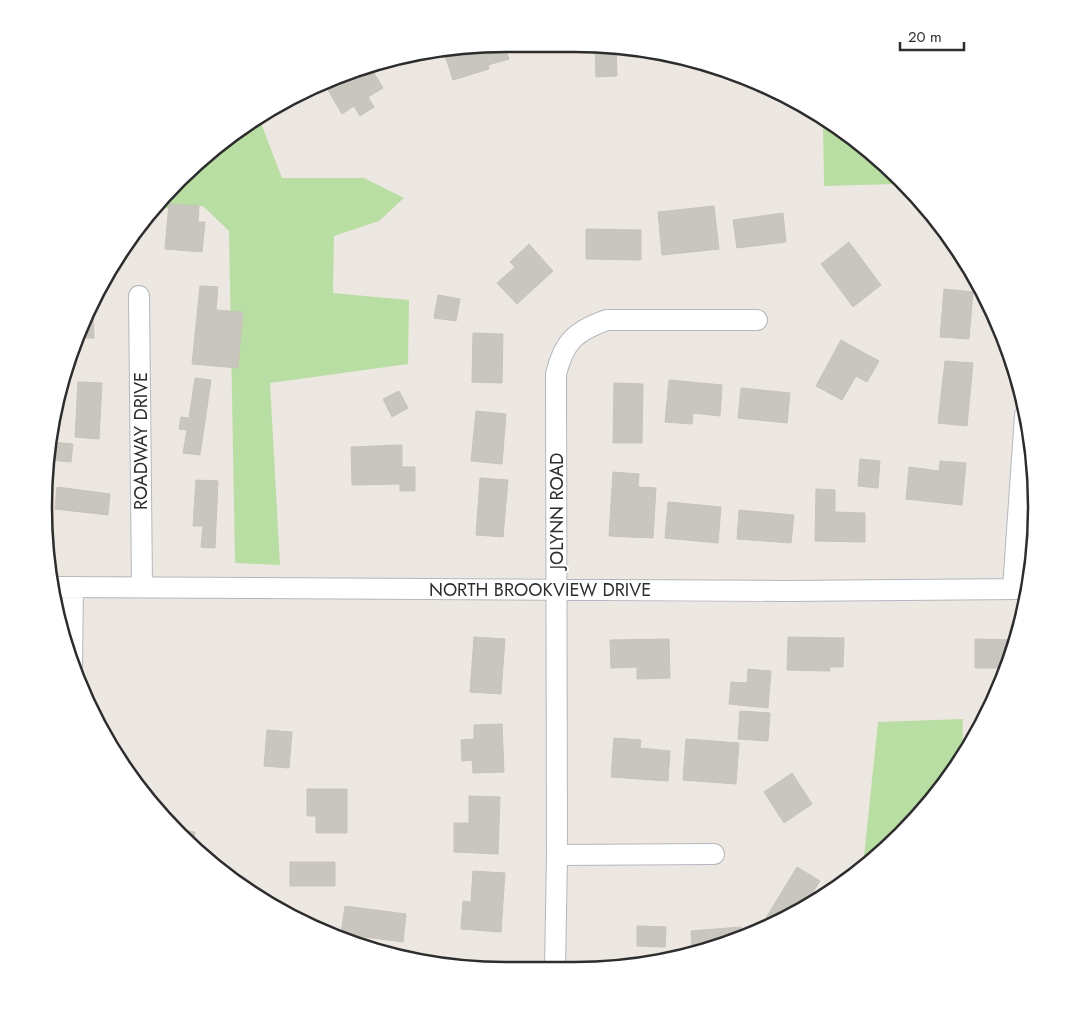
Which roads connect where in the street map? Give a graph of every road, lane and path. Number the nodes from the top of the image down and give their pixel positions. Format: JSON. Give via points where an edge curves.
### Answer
{"nodes":[{"id":1,"x":140,"y":296,"type":"dead end"},
{"id":2,"x":757,"y":320,"type":"dead end"},
{"id":3,"x":1024,"y":448,"type":"edge"},
{"id":4,"x":142,"y":586,"type":"junction"},
{"id":5,"x":60,"y":587,"type":"edge"},
{"id":6,"x":73,"y":587,"type":"junction"},
{"id":7,"x":1020,"y":589,"type":"edge"},
{"id":8,"x":557,"y":591,"type":"junction"},
{"id":9,"x":72,"y":638,"type":"edge"},
{"id":10,"x":714,"y":854,"type":"dead end"},
{"id":11,"x":557,"y":855,"type":"junction"},
{"id":12,"x":554,"y":962,"type":"edge"}],
"edges":[{"from":1,"to":4,"type":"street","name":"ROADWAY DRIVE"},
{"from":2,"to":8,"type":"street","name":"JOLYNN ROAD","via":[[607,320],[587,326],[571,339],[561,353],[556,374]]},
{"from":3,"to":7,"type":"street"},
{"from":4,"to":6,"type":"street","name":"NORTH BROOKVIEW DRIVE"},
{"from":4,"to":8,"type":"street","name":"NORTH BROOKVIEW DRIVE"},
{"from":5,"to":6,"type":"street","name":"NORTH BROOKVIEW DRIVE"},
{"from":6,"to":9,"type":"street"},
{"from":7,"to":8,"type":"street","name":"NORTH BROOKVIEW DRIVE"},
{"from":8,"to":11,"type":"street","name":"JOLYNN ROAD"},
{"from":10,"to":11,"type":"street"},
{"from":11,"to":12,"type":"street","name":"JOLYNN ROAD"}]}
